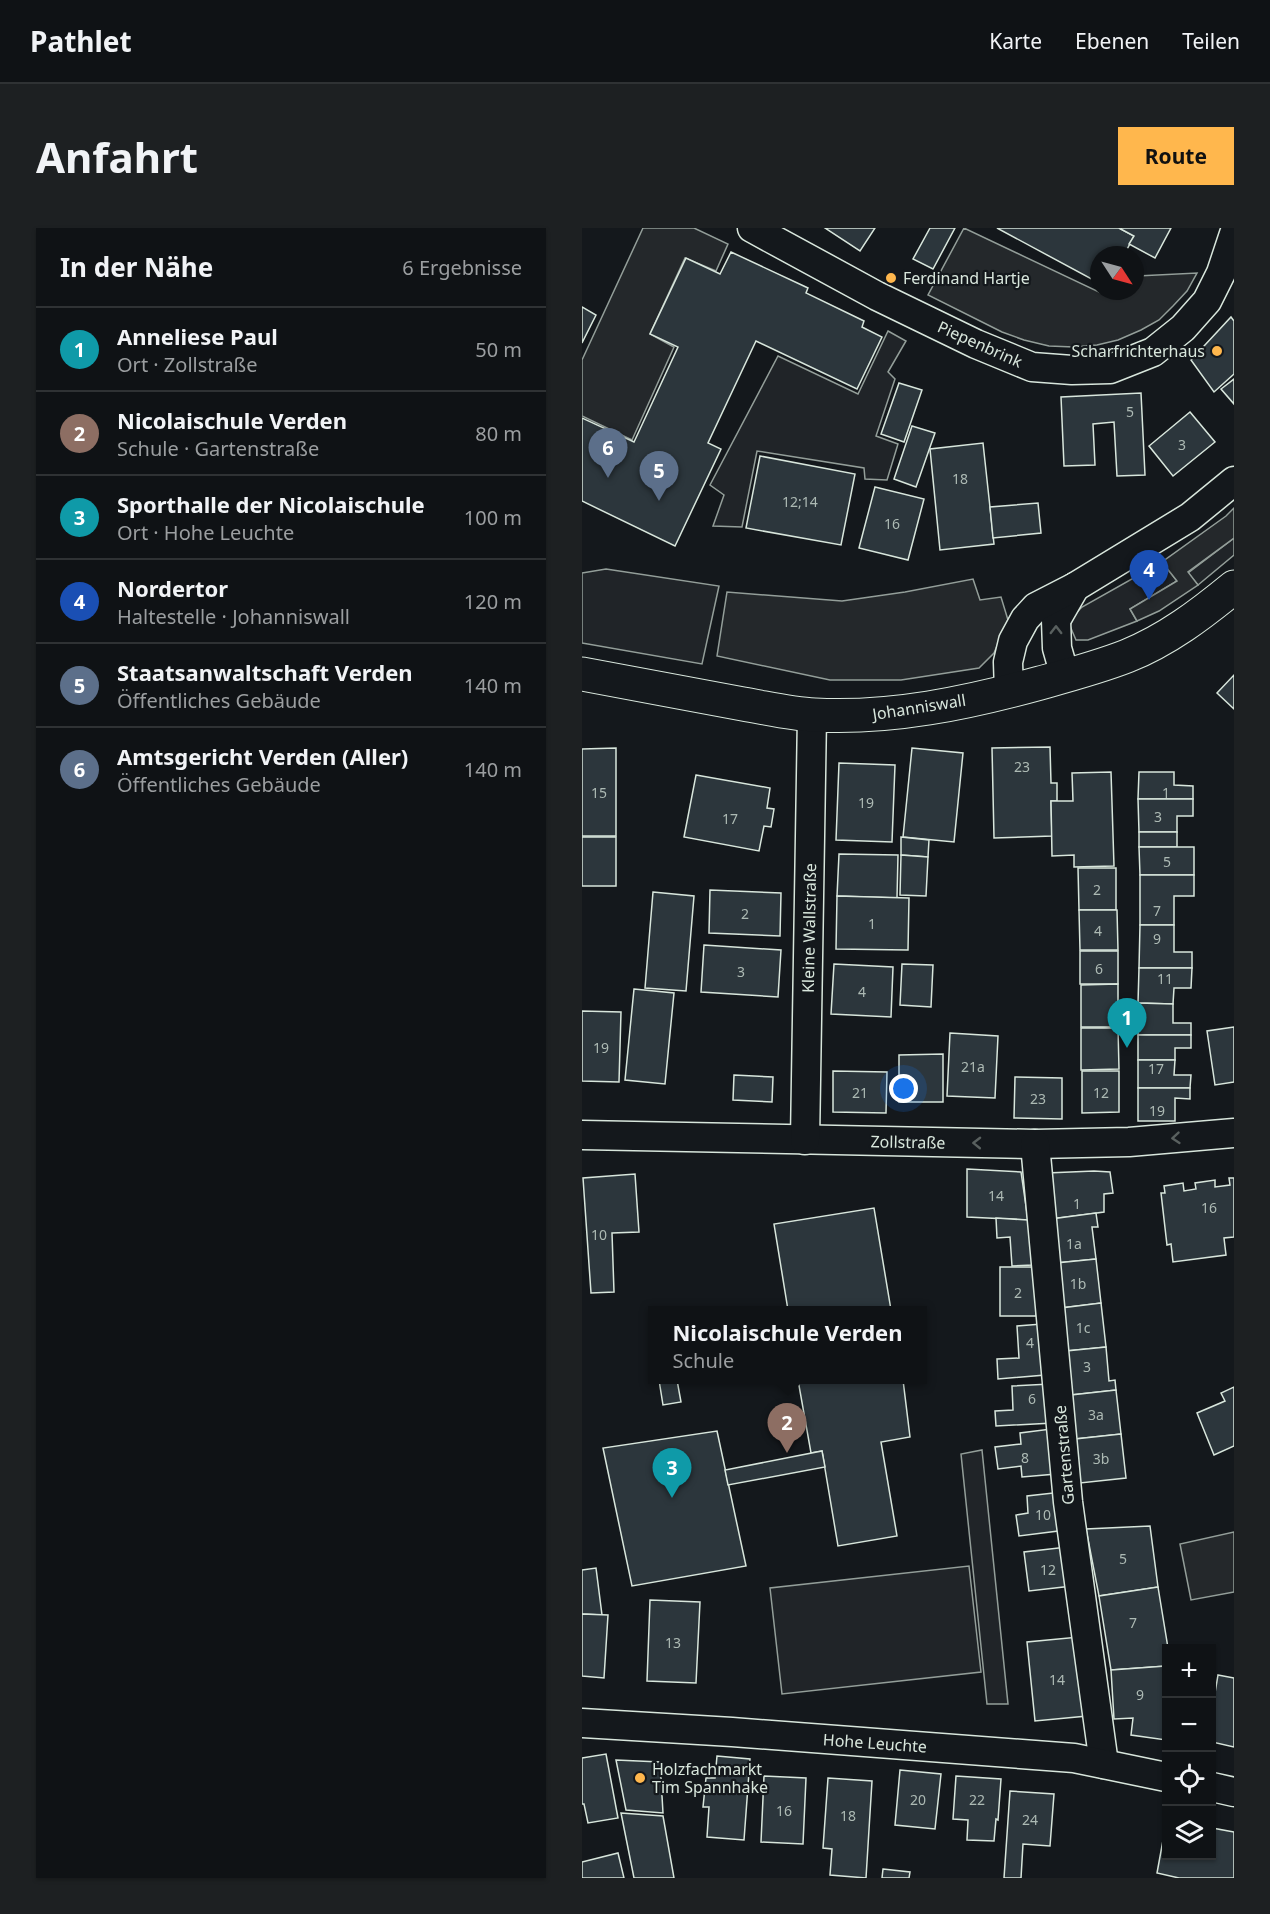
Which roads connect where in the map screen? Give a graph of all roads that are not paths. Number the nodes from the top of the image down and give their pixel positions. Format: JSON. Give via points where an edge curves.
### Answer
{"nodes":[{"id":1,"x":752,"y":228,"type":"edge"},
{"id":2,"x":1234,"y":234,"type":"edge"},
{"id":3,"x":1234,"y":481,"type":"edge"},
{"id":4,"x":1075,"y":587,"type":"junction"},
{"id":5,"x":1234,"y":587,"type":"edge"},
{"id":6,"x":582,"y":674,"type":"edge"},
{"id":7,"x":1065,"y":676,"type":"junction"},
{"id":8,"x":1009,"y":692,"type":"junction"},
{"id":9,"x":812,"y":715,"type":"junction"},
{"id":10,"x":1234,"y":1133,"type":"edge"},
{"id":11,"x":582,"y":1135,"type":"edge"},
{"id":12,"x":805,"y":1140,"type":"junction"},
{"id":13,"x":1035,"y":1144,"type":"junction"},
{"id":14,"x":582,"y":1723,"type":"edge"},
{"id":15,"x":1104,"y":1764,"type":"junction"},
{"id":16,"x":1162,"y":1776,"type":"edge"},
{"id":17,"x":1216,"y":1788,"type":"edge"},
{"id":18,"x":1234,"y":1791,"type":"edge"}],
"edges":[{"from":1,"to":2,"type":"street","name":"Piepenbrink","via":[[976,344],[1032,367],[1072,370],[1110,369],[1153,352],[1183,328],[1207,301]]},
{"from":3,"to":4,"type":"street","via":[[1191,517]]},
{"from":7,"to":4,"type":"street","one_way":true,"via":[[1056,648],[1056,620]]},
{"from":4,"to":8,"type":"street","via":[[1036,607],[1025,619],[1013,641],[1008,662]]},
{"from":5,"to":7,"type":"main road","name":"Johanniswall","via":[[1159,640],[1127,656]]},
{"from":6,"to":9,"type":"main road","name":"Johanniswall"},
{"from":7,"to":8,"type":"main road","name":"Johanniswall"},
{"from":8,"to":9,"type":"main road","name":"Johanniswall","via":[[915,711]]},
{"from":9,"to":12,"type":"street","name":"Kleine Wallstraße"},
{"from":10,"to":13,"type":"street","name":"Zollstraße","one_way":true,"via":[[1129,1142]]},
{"from":11,"to":12,"type":"street","name":"Zollstraße"},
{"from":13,"to":12,"type":"street","name":"Zollstraße","one_way":true},
{"from":13,"to":15,"type":"street","name":"Gartenstraße","via":[[1068,1502]]},
{"from":14,"to":15,"type":"street","name":"Hohe Leuchte","via":[[1074,1758]]},
{"from":15,"to":16,"type":"street","name":"Hohe Leuchte"},
{"from":17,"to":18,"type":"street"}]}
